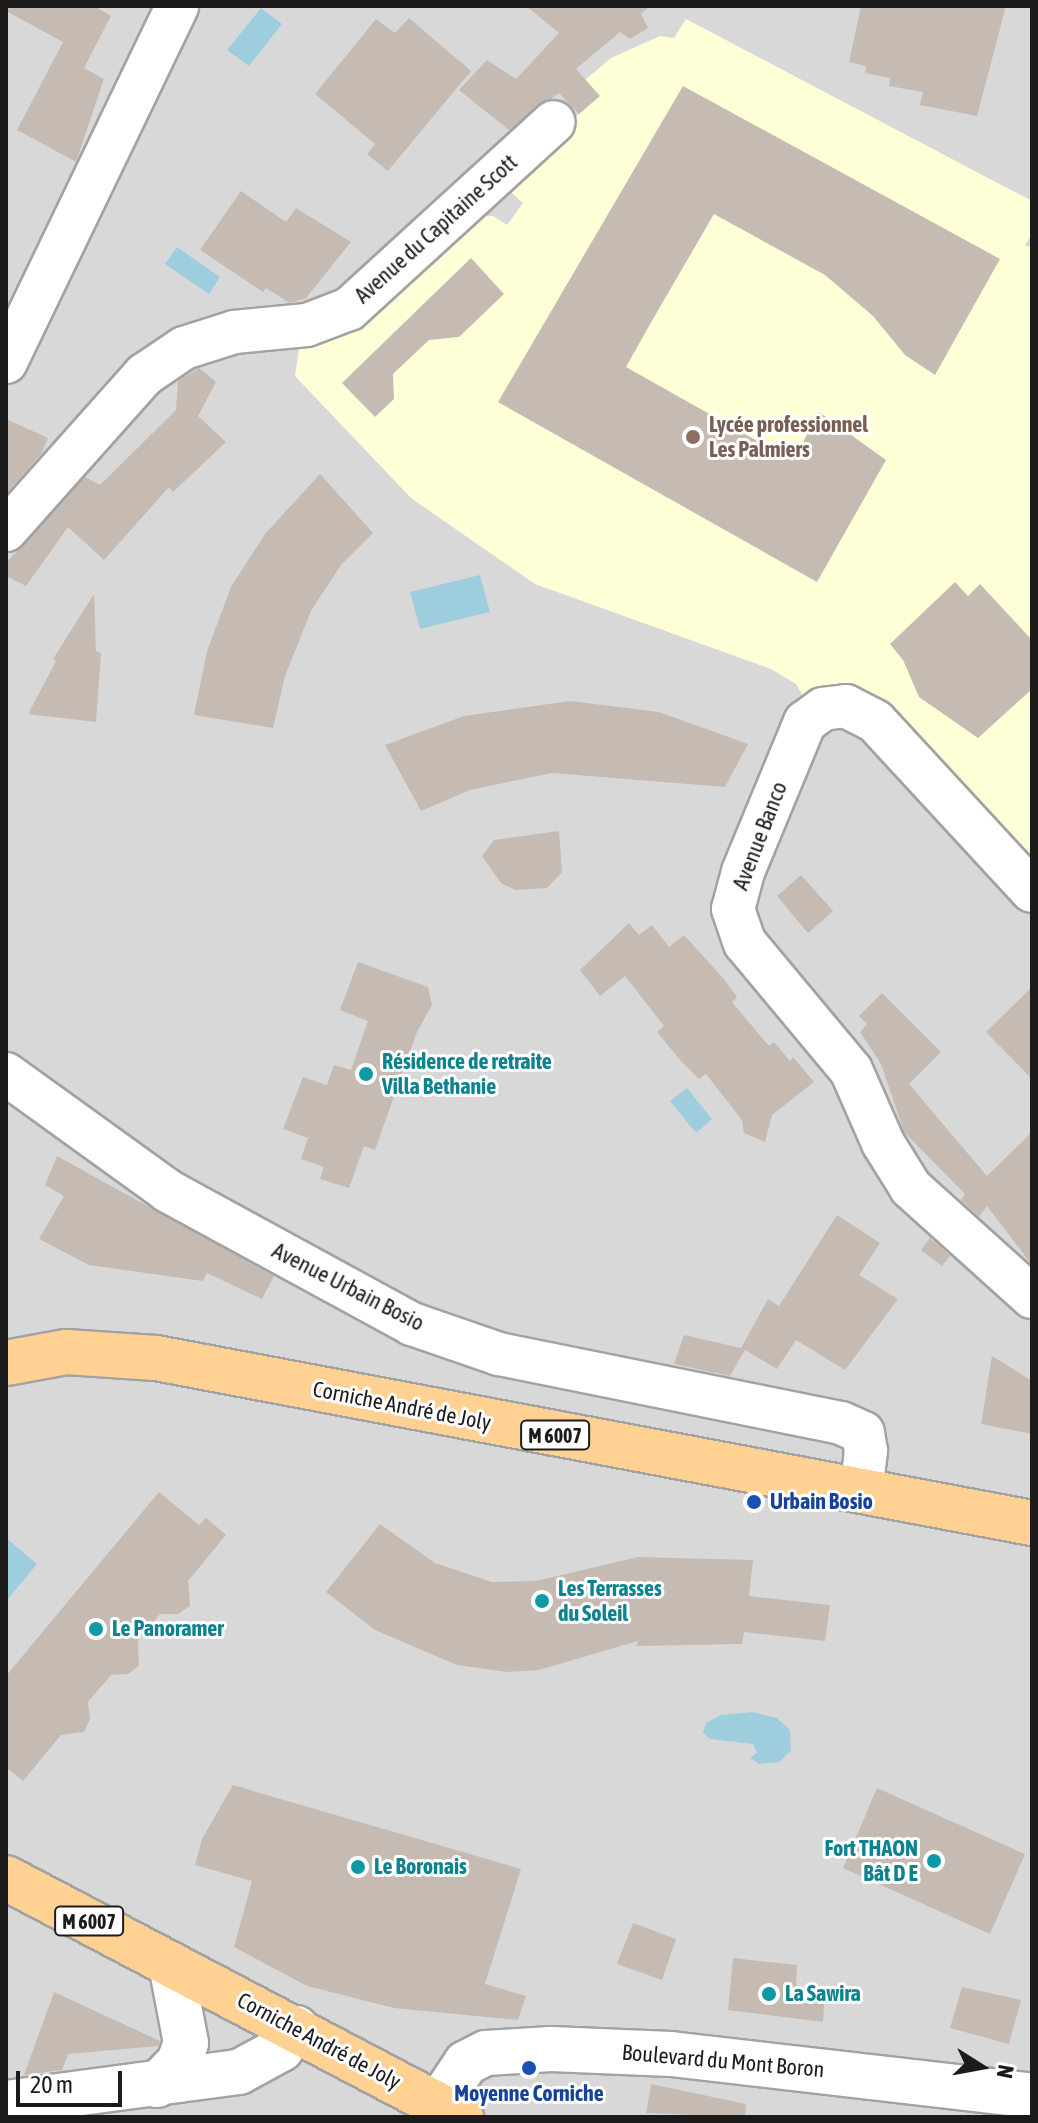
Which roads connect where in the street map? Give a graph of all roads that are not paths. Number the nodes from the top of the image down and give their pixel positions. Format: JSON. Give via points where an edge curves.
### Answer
{"nodes":[{"id":1,"x":177,"y":6,"type":"edge"},
{"id":2,"x":554,"y":122,"type":"dead end"},
{"id":3,"x":6,"y":362,"type":"edge"},
{"id":4,"x":6,"y":530,"type":"edge"},
{"id":5,"x":1032,"y":891,"type":"edge"},
{"id":6,"x":6,"y":1074,"type":"edge"},
{"id":7,"x":1032,"y":1297,"type":"edge"},
{"id":8,"x":6,"y":1363,"type":"edge"},
{"id":9,"x":861,"y":1489,"type":"junction"},
{"id":10,"x":1032,"y":1523,"type":"edge"},
{"id":11,"x":6,"y":1878,"type":"edge"},
{"id":12,"x":171,"y":1964,"type":"junction"},
{"id":13,"x":296,"y":2028,"type":"junction"},
{"id":14,"x":157,"y":2085,"type":"junction"},
{"id":15,"x":1032,"y":2096,"type":"edge"},
{"id":16,"x":6,"y":2103,"type":"edge"},
{"id":17,"x":449,"y":2111,"type":"edge"}],
"edges":[{"from":1,"to":3,"type":"street"},
{"from":2,"to":4,"type":"street","name":"Avenue du Capitaine Scott","via":[[349,309],[307,325],[234,332],[184,348],[144,375]]},
{"from":5,"to":7,"type":"street","name":"Avenue Banco","via":[[875,721],[846,706],[823,709],[805,722],[733,909],[745,943],[851,1070],[883,1143],[911,1188]]},
{"from":6,"to":9,"type":"street","name":"Avenue Urbain Bosio","via":[[168,1191],[412,1324],[499,1354],[841,1423],[863,1433]]},
{"from":8,"to":9,"type":"main road","name":"Corniche André de Joly","number":"M 6007","via":[[66,1352],[156,1358]]},
{"from":9,"to":10,"type":"main road","name":"Corniche André de Joly","number":"M 6007"},
{"from":11,"to":12,"type":"main road","name":"Corniche André de Joly","number":"M 6007"},
{"from":12,"to":13,"type":"main road","name":"Corniche André de Joly","number":"M 6007"},
{"from":12,"to":14,"type":"street","via":[[186,2043],[179,2062]]},
{"from":13,"to":14,"type":"street","via":[[281,2049],[239,2072]]},
{"from":13,"to":17,"type":"main road","name":"Corniche André de Joly","number":"M 6007"},
{"from":14,"to":16,"type":"street"},
{"from":15,"to":17,"type":"street","name":"Boulevard du Mont Boron","via":[[671,2054],[551,2049],[486,2053],[466,2063]]}]}
